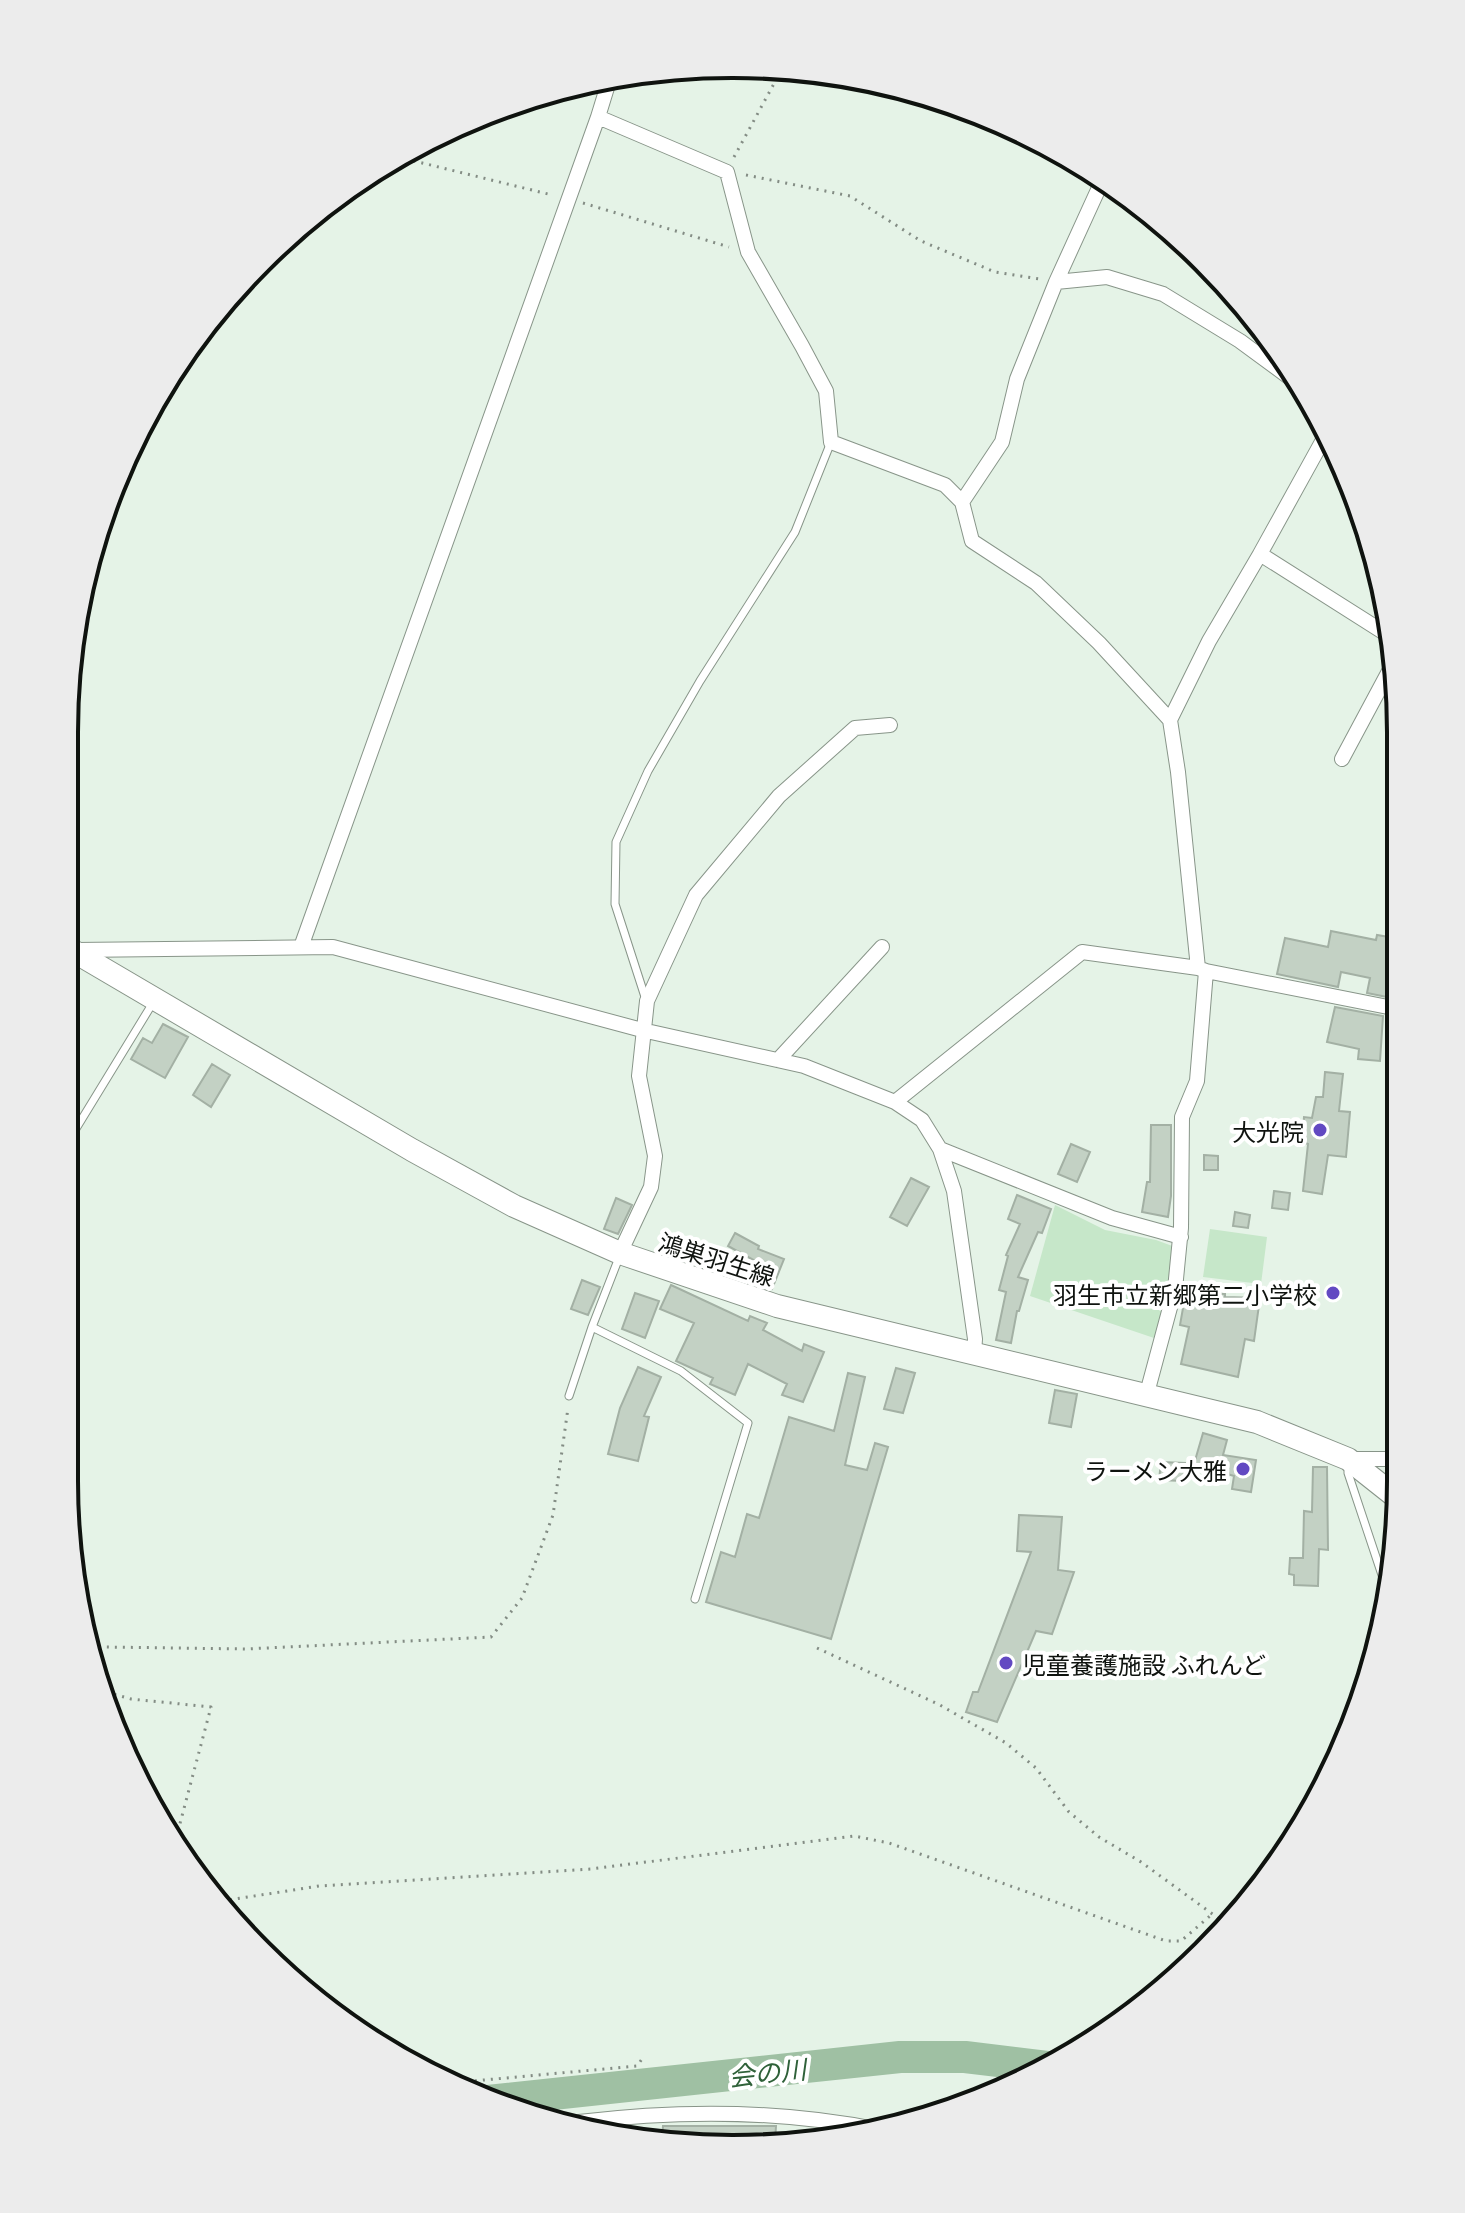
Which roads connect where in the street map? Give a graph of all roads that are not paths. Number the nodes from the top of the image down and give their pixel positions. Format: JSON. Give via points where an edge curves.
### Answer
{"nodes":[{"id":1,"x":606,"y":91,"type":"edge"},
{"id":2,"x":598,"y":117,"type":"junction"},
{"id":3,"x":1098,"y":190,"type":"edge"},
{"id":4,"x":1056,"y":282,"type":"junction"},
{"id":5,"x":1276,"y":368,"type":"edge"},
{"id":6,"x":831,"y":442,"type":"junction"},
{"id":7,"x":1321,"y":444,"type":"edge"},
{"id":8,"x":962,"y":502,"type":"junction"},
{"id":9,"x":1260,"y":554,"type":"junction"},
{"id":10,"x":1378,"y":629,"type":"edge"},
{"id":11,"x":1385,"y":679,"type":"edge"},
{"id":12,"x":1170,"y":720,"type":"junction"},
{"id":13,"x":890,"y":725,"type":"dead end"},
{"id":14,"x":1342,"y":759,"type":"dead end"},
{"id":15,"x":301,"y":947,"type":"junction"},
{"id":16,"x":882,"y":947,"type":"dead end"},
{"id":17,"x":78,"y":950,"type":"edge"},
{"id":18,"x":78,"y":955,"type":"edge"},
{"id":19,"x":1202,"y":969,"type":"junction"},
{"id":20,"x":156,"y":999,"type":"junction"},
{"id":21,"x":647,"y":1001,"type":"junction"},
{"id":22,"x":1387,"y":1007,"type":"edge"},
{"id":23,"x":642,"y":1030,"type":"junction"},
{"id":24,"x":778,"y":1060,"type":"junction"},
{"id":25,"x":895,"y":1102,"type":"junction"},
{"id":26,"x":78,"y":1126,"type":"edge"},
{"id":27,"x":940,"y":1149,"type":"junction"},
{"id":28,"x":1181,"y":1237,"type":"junction"},
{"id":29,"x":620,"y":1253,"type":"junction"},
{"id":30,"x":592,"y":1327,"type":"junction"},
{"id":31,"x":974,"y":1353,"type":"junction"},
{"id":32,"x":1147,"y":1393,"type":"junction"},
{"id":33,"x":569,"y":1396,"type":"road end"},
{"id":34,"x":1348,"y":1459,"type":"junction"},
{"id":35,"x":1387,"y":1459,"type":"edge"},
{"id":36,"x":1387,"y":1490,"type":"edge"},
{"id":37,"x":1380,"y":1570,"type":"edge"},
{"id":38,"x":695,"y":1599,"type":"dead end"},
{"id":39,"x":599,"y":2121,"type":"edge"},
{"id":40,"x":849,"y":2124,"type":"edge"}],
"edges":[{"from":1,"to":2,"type":"street"},
{"from":2,"to":6,"type":"street","via":[[727,172],[748,252],[826,391]]},
{"from":2,"to":15,"type":"street"},
{"from":3,"to":4,"type":"street"},
{"from":4,"to":5,"type":"street","via":[[1107,277],[1163,294]]},
{"from":4,"to":8,"type":"street","via":[[1017,379],[1002,442]]},
{"from":6,"to":8,"type":"street","via":[[945,485]]},
{"from":6,"to":21,"type":"lane","via":[[795,532],[655,758],[616,842],[615,904]]},
{"from":7,"to":9,"type":"street"},
{"from":8,"to":12,"type":"street","via":[[972,541],[1036,583]]},
{"from":9,"to":10,"type":"street"},
{"from":9,"to":12,"type":"street"},
{"from":11,"to":14,"type":"street"},
{"from":12,"to":19,"type":"street"},
{"from":13,"to":21,"type":"street","via":[[855,728],[779,796],[696,895]]},
{"from":15,"to":17,"type":"street"},
{"from":15,"to":23,"type":"street","via":[[333,947]]},
{"from":16,"to":24,"type":"street"},
{"from":18,"to":20,"type":"main road","name":"鴻巣羽生線"},
{"from":19,"to":22,"type":"street"},
{"from":19,"to":25,"type":"street","via":[[1082,952]]},
{"from":19,"to":28,"type":"street","via":[[1197,1081],[1182,1117]]},
{"from":20,"to":26,"type":"lane"},
{"from":20,"to":29,"type":"main road","name":"鴻巣羽生線","via":[[514,1206]]},
{"from":21,"to":23,"type":"street"},
{"from":23,"to":24,"type":"street"},
{"from":23,"to":29,"type":"street","via":[[639,1076],[655,1156],[651,1187]]},
{"from":24,"to":25,"type":"street"},
{"from":25,"to":27,"type":"street","via":[[922,1120]]},
{"from":27,"to":28,"type":"street","via":[[1112,1218]]},
{"from":27,"to":31,"type":"street","via":[[954,1191]]},
{"from":28,"to":32,"type":"street","via":[[1175,1289]]},
{"from":29,"to":30,"type":"lane"},
{"from":29,"to":31,"type":"main road","name":"鴻巣羽生線","via":[[777,1306]]},
{"from":30,"to":33,"type":"lane"},
{"from":30,"to":38,"type":"lane","via":[[681,1371],[748,1423]]},
{"from":31,"to":32,"type":"main road","name":"鴻巣羽生線"},
{"from":32,"to":34,"type":"main road","name":"鴻巣羽生線","via":[[1257,1422]]},
{"from":34,"to":35,"type":"street"},
{"from":34,"to":36,"type":"main road","name":"鴻巣羽生線"},
{"from":34,"to":37,"type":"lane"},
{"from":39,"to":40,"type":"street","via":[[764,2115]]}]}
